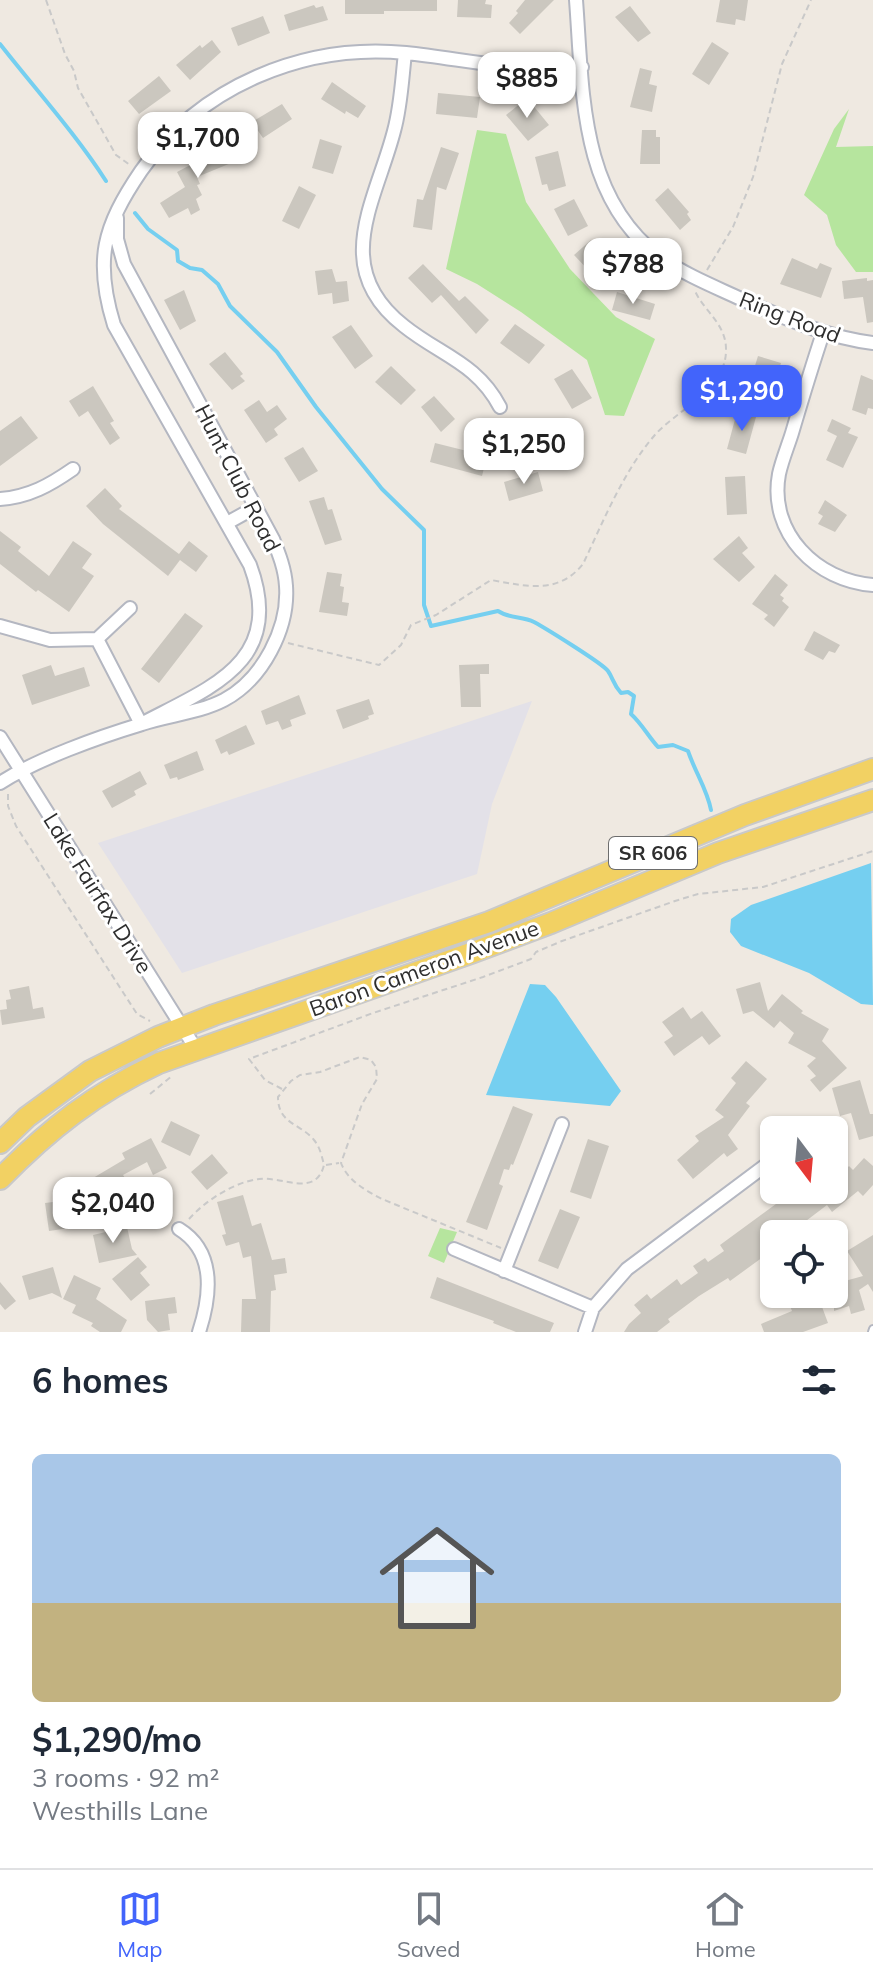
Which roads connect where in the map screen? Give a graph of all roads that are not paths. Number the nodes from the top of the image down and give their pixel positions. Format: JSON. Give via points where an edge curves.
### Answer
{"nodes":[{"id":1,"x":576,"y":0,"type":"edge"},
{"id":2,"x":405,"y":53,"type":"junction"},
{"id":3,"x":582,"y":67,"type":"junction"},
{"id":4,"x":117,"y":215,"type":"junction"},
{"id":5,"x":823,"y":333,"type":"junction"},
{"id":6,"x":873,"y":343,"type":"edge"},
{"id":7,"x":500,"y":407,"type":"dead end"},
{"id":8,"x":73,"y":469,"type":"dead end"},
{"id":9,"x":0,"y":499,"type":"edge"},
{"id":10,"x":256,"y":507,"type":"junction"},
{"id":11,"x":227,"y":523,"type":"junction"},
{"id":12,"x":873,"y":585,"type":"edge"},
{"id":13,"x":130,"y":608,"type":"dead end"},
{"id":14,"x":0,"y":626,"type":"edge"},
{"id":15,"x":97,"y":639,"type":"junction"},
{"id":16,"x":141,"y":724,"type":"junction"},
{"id":17,"x":0,"y":737,"type":"edge"},
{"id":18,"x":21,"y":769,"type":"junction"},
{"id":19,"x":873,"y":769,"type":"edge"},
{"id":20,"x":2,"y":782,"type":"edge"},
{"id":21,"x":873,"y":800,"type":"edge"},
{"id":22,"x":183,"y":1027,"type":"junction"},
{"id":23,"x":196,"y":1049,"type":"junction"},
{"id":24,"x":562,"y":1124,"type":"dead end"},
{"id":25,"x":0,"y":1143,"type":"edge"},
{"id":26,"x":760,"y":1169,"type":"edge"},
{"id":27,"x":0,"y":1179,"type":"edge"},
{"id":28,"x":179,"y":1229,"type":"road end"},
{"id":29,"x":454,"y":1249,"type":"dead end"},
{"id":30,"x":504,"y":1271,"type":"junction"},
{"id":31,"x":593,"y":1308,"type":"junction"},
{"id":32,"x":199,"y":1332,"type":"edge"},
{"id":33,"x":585,"y":1332,"type":"edge"}],
"edges":[{"from":1,"to":3,"type":"street","name":"Ring Road"},
{"from":2,"to":3,"type":"street","name":"Hunt Club Road","via":[[552,70]]},
{"from":2,"to":4,"type":"street","name":"Hunt Club Road","via":[[329,54],[244,82],[169,138],[140,173]]},
{"from":2,"to":7,"type":"street","via":[[394,133],[364,225],[364,263],[390,314],[470,369]]},
{"from":3,"to":5,"type":"street","name":"Ring Road","via":[[600,178],[641,240],[700,280]]},
{"from":4,"to":10,"type":"street","name":"Hunt Club Road","via":[[124,264]]},
{"from":4,"to":11,"type":"street","name":"Hunt Club Road","via":[[106,241],[102,274],[114,325]]},
{"from":5,"to":6,"type":"street","name":"Ring Road"},
{"from":5,"to":12,"type":"street","via":[[779,474],[780,509],[795,543],[820,569],[851,583]]},
{"from":8,"to":9,"type":"street","via":[[25,496]]},
{"from":10,"to":11,"type":"street"},
{"from":10,"to":16,"type":"street","name":"Hunt Club Road","via":[[286,583],[275,640],[255,674],[226,699]]},
{"from":11,"to":16,"type":"street","name":"Hunt Club Road","via":[[257,584],[254,640],[229,675]]},
{"from":13,"to":15,"type":"street"},
{"from":14,"to":15,"type":"street","via":[[50,640]]},
{"from":15,"to":16,"type":"street"},
{"from":16,"to":18,"type":"street","name":"Hunt Club Road"},
{"from":17,"to":18,"type":"street","name":"Lake Fairfax Drive"},
{"from":18,"to":20,"type":"street","name":"Hunt Club Road"},
{"from":18,"to":22,"type":"street","name":"Lake Fairfax Drive"},
{"from":19,"to":22,"type":"main road","name":"Baron Cameron Avenue","number":"SR 606","via":[[745,815],[489,922]]},
{"from":21,"to":23,"type":"main road","name":"Baron Cameron Avenue","number":"SR 606","via":[[718,853],[471,953]]},
{"from":22,"to":23,"type":"street","name":"Lake Fairfax Drive"},
{"from":22,"to":25,"type":"main road","name":"Baron Cameron Avenue","number":"SR 606","via":[[90,1071]]},
{"from":23,"to":27,"type":"main road","name":"Baron Cameron Avenue","number":"SR 606","via":[[125,1079],[62,1120]]},
{"from":24,"to":30,"type":"street"},
{"from":26,"to":31,"type":"street","via":[[633,1263]]},
{"from":28,"to":32,"type":"street","via":[[205,1258],[207,1295]]},
{"from":29,"to":30,"type":"street"},
{"from":30,"to":31,"type":"street"},
{"from":31,"to":33,"type":"street"}]}
